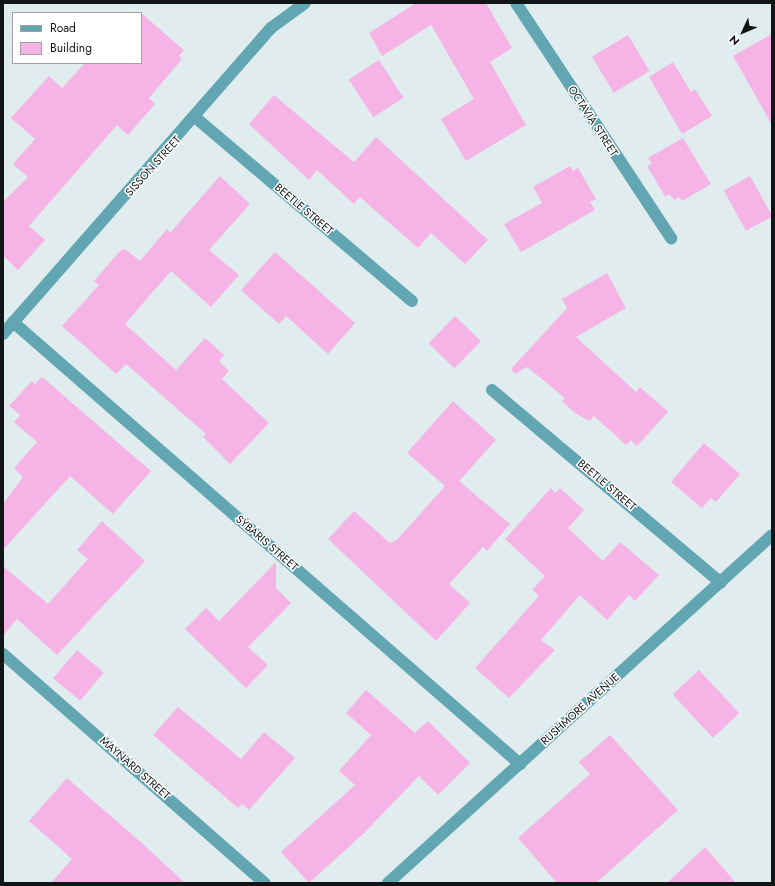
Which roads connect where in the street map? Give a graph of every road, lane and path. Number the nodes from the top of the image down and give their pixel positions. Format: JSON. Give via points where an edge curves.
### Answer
{"nodes":[{"id":1,"x":305,"y":3,"type":"edge"},
{"id":2,"x":516,"y":3,"type":"edge"},
{"id":3,"x":196,"y":118,"type":"junction"},
{"id":4,"x":671,"y":238,"type":"dead end"},
{"id":5,"x":412,"y":301,"type":"dead end"},
{"id":6,"x":14,"y":322,"type":"junction"},
{"id":7,"x":3,"y":334,"type":"edge"},
{"id":8,"x":492,"y":390,"type":"dead end"},
{"id":9,"x":772,"y":535,"type":"edge"},
{"id":10,"x":721,"y":583,"type":"junction"},
{"id":11,"x":3,"y":654,"type":"edge"},
{"id":12,"x":520,"y":764,"type":"junction"},
{"id":13,"x":265,"y":883,"type":"edge"},
{"id":14,"x":388,"y":883,"type":"edge"}],
"edges":[{"from":1,"to":3,"type":"street","name":"SISSON STREET","via":[[271,28]]},
{"from":2,"to":4,"type":"street","name":"OCTAVIA STREET"},
{"from":3,"to":5,"type":"street","name":"BEETLE STREET"},
{"from":3,"to":6,"type":"street","name":"SISSON STREET"},
{"from":6,"to":7,"type":"street","name":"SISSON STREET"},
{"from":6,"to":12,"type":"street","name":"SYBARIS STREET"},
{"from":8,"to":10,"type":"street","name":"BEETLE STREET"},
{"from":9,"to":10,"type":"street","name":"RUSHMORE AVENUE"},
{"from":10,"to":12,"type":"street","name":"RUSHMORE AVENUE"},
{"from":11,"to":13,"type":"street","name":"MAYNARD STREET"},
{"from":12,"to":14,"type":"street","name":"RUSHMORE AVENUE"}]}
